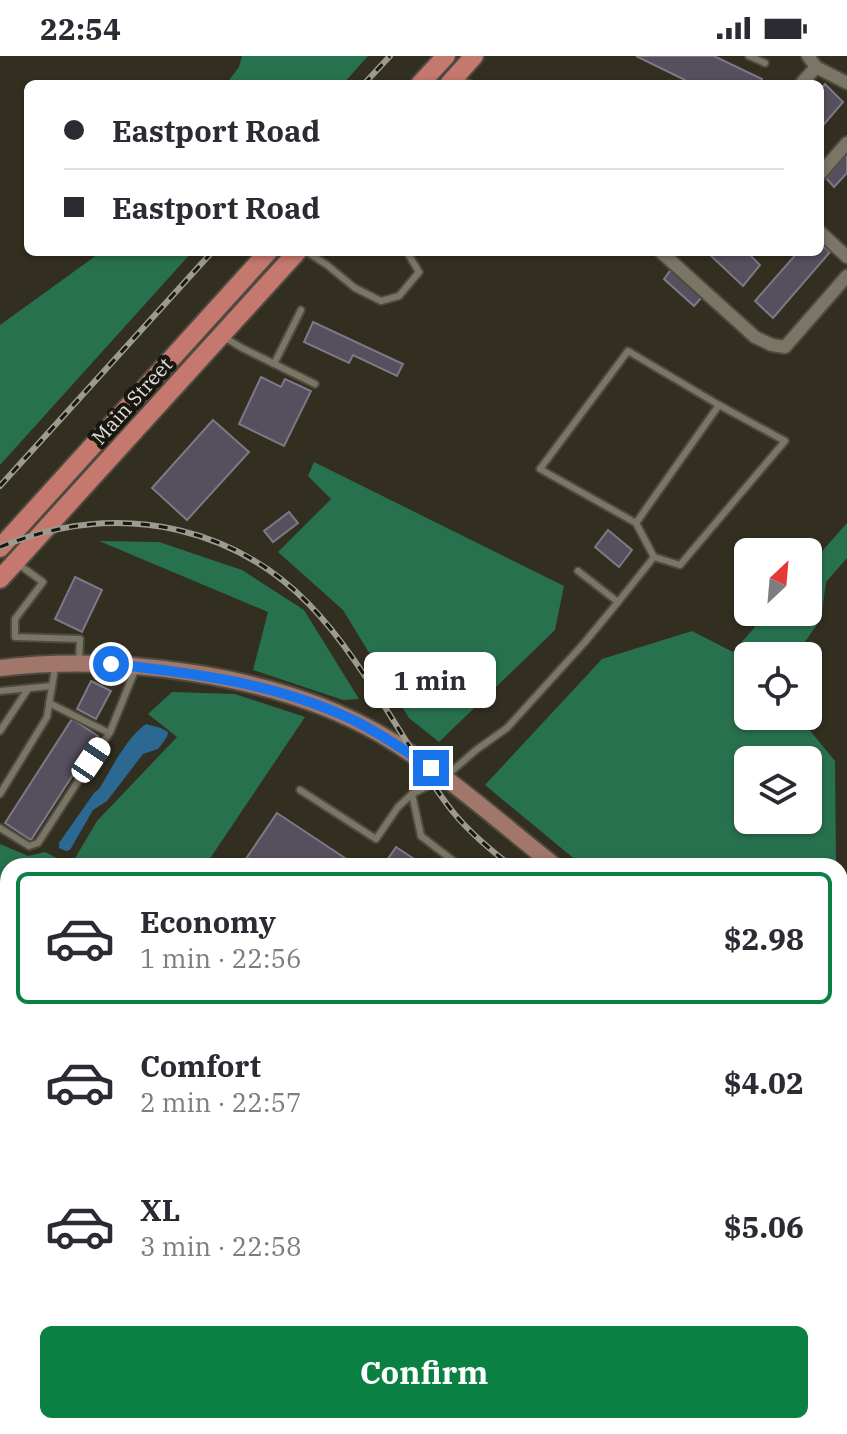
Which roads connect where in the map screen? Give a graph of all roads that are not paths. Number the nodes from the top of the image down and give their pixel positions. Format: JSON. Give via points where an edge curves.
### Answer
{"nodes":[{"id":1,"x":446,"y":56,"type":"edge"},
{"id":2,"x":474,"y":56,"type":"edge"},
{"id":3,"x":749,"y":56,"type":"edge"},
{"id":4,"x":812,"y":61,"type":"edge"},
{"id":5,"x":765,"y":63,"type":"dead end"},
{"id":6,"x":424,"y":80,"type":"edge"},
{"id":7,"x":459,"y":80,"type":"edge"},
{"id":8,"x":803,"y":80,"type":"edge"},
{"id":9,"x":847,"y":83,"type":"edge"},
{"id":10,"x":847,"y":143,"type":"edge"},
{"id":11,"x":824,"y":169,"type":"edge"},
{"id":12,"x":824,"y":236,"type":"edge"},
{"id":13,"x":264,"y":256,"type":"edge"},
{"id":14,"x":293,"y":256,"type":"edge"},
{"id":15,"x":313,"y":256,"type":"edge"},
{"id":16,"x":409,"y":256,"type":"edge"},
{"id":17,"x":665,"y":256,"type":"edge"},
{"id":18,"x":847,"y":257,"type":"edge"},
{"id":19,"x":847,"y":276,"type":"edge"},
{"id":20,"x":301,"y":310,"type":"dead end"},
{"id":21,"x":221,"y":335,"type":"junction"},
{"id":22,"x":274,"y":364,"type":"junction"},
{"id":23,"x":315,"y":384,"type":"dead end"},
{"id":24,"x":130,"y":404,"type":"junction"},
{"id":25,"x":719,"y":405,"type":"junction"},
{"id":26,"x":145,"y":419,"type":"junction"},
{"id":27,"x":636,"y":523,"type":"junction"},
{"id":28,"x":0,"y":548,"type":"edge"},
{"id":29,"x":654,"y":557,"type":"junction"},
{"id":30,"x":15,"y":562,"type":"junction"},
{"id":31,"x":578,"y":571,"type":"dead end"},
{"id":32,"x":0,"y":579,"type":"edge"},
{"id":33,"x":618,"y":602,"type":"junction"},
{"id":34,"x":55,"y":663,"type":"junction"},
{"id":35,"x":79,"y":663,"type":"junction"},
{"id":36,"x":137,"y":667,"type":"junction"},
{"id":37,"x":0,"y":668,"type":"edge"},
{"id":38,"x":52,"y":686,"type":"junction"},
{"id":39,"x":28,"y":689,"type":"junction"},
{"id":40,"x":0,"y":691,"type":"edge"},
{"id":41,"x":49,"y":703,"type":"junction"},
{"id":42,"x":0,"y":731,"type":"edge"},
{"id":43,"x":109,"y":733,"type":"junction"},
{"id":44,"x":444,"y":778,"type":"junction"},
{"id":45,"x":1,"y":790,"type":"edge"},
{"id":46,"x":300,"y":790,"type":"dead end"},
{"id":47,"x":412,"y":794,"type":"junction"},
{"id":48,"x":0,"y":828,"type":"edge"},
{"id":49,"x":450,"y":858,"type":"edge"},
{"id":50,"x":545,"y":858,"type":"edge"}],
"edges":[{"from":1,"to":6,"type":"main road"},
{"from":2,"to":7,"type":"main road"},
{"from":3,"to":5,"type":"lane"},
{"from":4,"to":8,"type":"street"},
{"from":4,"to":9,"type":"street"},
{"from":10,"to":11,"type":"street"},
{"from":12,"to":18,"type":"street"},
{"from":13,"to":24,"type":"main road","name":"Main Street"},
{"from":14,"to":21,"type":"main road","name":"Main Street"},
{"from":15,"to":16,"type":"lane","via":[[381,301],[399,296],[419,272]]},
{"from":17,"to":19,"type":"street","via":[[755,337],[785,347]]},
{"from":20,"to":22,"type":"lane"},
{"from":21,"to":22,"type":"lane"},
{"from":21,"to":26,"type":"main road","name":"Main Street"},
{"from":22,"to":23,"type":"lane"},
{"from":24,"to":26,"type":"street"},
{"from":24,"to":28,"type":"main road","name":"Main Street"},
{"from":25,"to":27,"type":"lane"},
{"from":25,"to":27,"type":"lane","via":[[628,351],[540,469]]},
{"from":25,"to":29,"type":"lane","via":[[785,441],[680,565]]},
{"from":26,"to":30,"type":"main road","name":"Main Street"},
{"from":27,"to":29,"type":"lane"},
{"from":29,"to":33,"type":"lane"},
{"from":30,"to":32,"type":"main road","name":"Main Street"},
{"from":30,"to":35,"type":"lane","via":[[43,582],[15,619],[15,637],[80,639]]},
{"from":31,"to":33,"type":"lane"},
{"from":33,"to":44,"type":"lane","via":[[507,728]]},
{"from":34,"to":35,"type":"street"},
{"from":34,"to":37,"type":"street"},
{"from":34,"to":38,"type":"lane"},
{"from":35,"to":36,"type":"street"},
{"from":36,"to":43,"type":"lane"},
{"from":36,"to":44,"type":"street","via":[[228,680],[326,709],[380,734]]},
{"from":38,"to":39,"type":"lane"},
{"from":38,"to":41,"type":"lane"},
{"from":39,"to":40,"type":"lane"},
{"from":39,"to":42,"type":"lane"},
{"from":41,"to":43,"type":"lane"},
{"from":41,"to":45,"type":"lane","via":[[47,717]]},
{"from":43,"to":48,"type":"lane","via":[[38,843],[29,846]]},
{"from":44,"to":47,"type":"lane"},
{"from":44,"to":50,"type":"street"},
{"from":46,"to":47,"type":"lane","via":[[376,839]]},
{"from":47,"to":49,"type":"lane","via":[[421,836]]}]}
